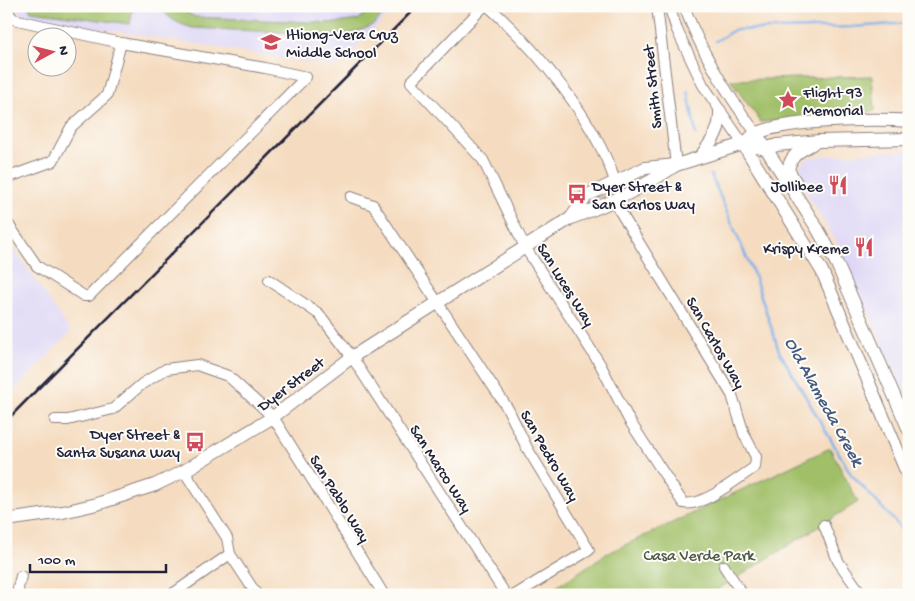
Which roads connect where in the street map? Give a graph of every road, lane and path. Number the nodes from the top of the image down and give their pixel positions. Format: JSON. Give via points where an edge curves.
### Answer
{"nodes":[{"id":1,"x":484,"y":6,"type":"edge"},
{"id":2,"x":488,"y":6,"type":"edge"},
{"id":3,"x":657,"y":6,"type":"edge"},
{"id":4,"x":669,"y":6,"type":"edge"},
{"id":5,"x":684,"y":6,"type":"edge"},
{"id":6,"x":6,"y":9,"type":"edge"},
{"id":7,"x":121,"y":43,"type":"junction"},
{"id":8,"x":720,"y":110,"type":"junction"},
{"id":9,"x":909,"y":121,"type":"edge"},
{"id":10,"x":756,"y":133,"type":"junction"},
{"id":11,"x":909,"y":139,"type":"edge"},
{"id":12,"x":819,"y":141,"type":"junction"},
{"id":13,"x":743,"y":144,"type":"junction"},
{"id":14,"x":765,"y":149,"type":"junction"},
{"id":15,"x":701,"y":156,"type":"junction"},
{"id":16,"x":676,"y":165,"type":"junction"},
{"id":17,"x":7,"y":177,"type":"edge"},
{"id":18,"x":615,"y":181,"type":"junction"},
{"id":19,"x":351,"y":197,"type":"dead end"},
{"id":20,"x":613,"y":200,"type":"junction"},
{"id":21,"x":570,"y":218,"type":"junction"},
{"id":22,"x":6,"y":221,"type":"edge"},
{"id":23,"x":817,"y":228,"type":"junction"},
{"id":24,"x":525,"y":247,"type":"junction"},
{"id":25,"x":269,"y":280,"type":"dead end"},
{"id":26,"x":438,"y":303,"type":"junction"},
{"id":27,"x":352,"y":357,"type":"junction"},
{"id":28,"x":273,"y":417,"type":"junction"},
{"id":29,"x":55,"y":420,"type":"dead end"},
{"id":30,"x":909,"y":430,"type":"edge"},
{"id":31,"x":184,"y":471,"type":"junction"},
{"id":32,"x":909,"y":478,"type":"edge"},
{"id":33,"x":691,"y":505,"type":"joint"},
{"id":34,"x":6,"y":520,"type":"edge"},
{"id":35,"x":824,"y":525,"type":"dead end"},
{"id":36,"x":230,"y":554,"type":"junction"},
{"id":37,"x":724,"y":566,"type":"dead end"},
{"id":38,"x":21,"y":576,"type":"dead end"},
{"id":39,"x":19,"y":595,"type":"edge"},
{"id":40,"x":171,"y":595,"type":"edge"},
{"id":41,"x":257,"y":595,"type":"edge"},
{"id":42,"x":384,"y":595,"type":"edge"},
{"id":43,"x":506,"y":595,"type":"edge"},
{"id":44,"x":515,"y":595,"type":"edge"},
{"id":45,"x":743,"y":595,"type":"edge"},
{"id":46,"x":862,"y":595,"type":"edge"}],
"edges":[{"from":1,"to":24,"type":"street","name":"San Luces Way","via":[[411,82],[483,160]]},
{"from":2,"to":18,"type":"street","via":[[536,56],[581,114]]},
{"from":3,"to":16,"type":"street","name":"Smith Street"},
{"from":4,"to":8,"type":"street","via":[[703,85]]},
{"from":5,"to":10,"type":"street","via":[[691,26],[722,83]]},
{"from":6,"to":7,"type":"street","via":[[13,19]]},
{"from":7,"to":17,"type":"street","via":[[108,95],[71,127],[53,161]]},
{"from":7,"to":22,"type":"street","via":[[306,77],[94,293],[84,296],[37,266]]},
{"from":8,"to":13,"type":"street"},
{"from":8,"to":15,"type":"main road","via":[[718,132]]},
{"from":9,"to":10,"type":"main road","name":"Dyer Street","via":[[832,121]]},
{"from":10,"to":13,"type":"main road","name":"Dyer Street"},
{"from":10,"to":14,"type":"main road"},
{"from":11,"to":12,"type":"main road","name":"Dyer Street"},
{"from":12,"to":14,"type":"main road","name":"Dyer Street"},
{"from":12,"to":23,"type":"main road","via":[[794,156],[788,170],[813,211]]},
{"from":13,"to":14,"type":"main road","name":"Dyer Street"},
{"from":13,"to":15,"type":"main road","name":"Dyer Street"},
{"from":13,"to":32,"type":"main road","via":[[822,271]]},
{"from":14,"to":23,"type":"main road"},
{"from":15,"to":16,"type":"main road","name":"Dyer Street"},
{"from":16,"to":18,"type":"main road","name":"Dyer Street","via":[[644,168]]},
{"from":16,"to":20,"type":"main road","name":"Dyer Street","via":[[653,181]]},
{"from":18,"to":21,"type":"main road","name":"Dyer Street","via":[[586,196]]},
{"from":19,"to":26,"type":"street","via":[[373,205]]},
{"from":20,"to":21,"type":"main road","name":"Dyer Street"},
{"from":20,"to":33,"type":"street","name":"San Carlos Way","via":[[732,395],[744,434],[756,457],[755,467],[703,501]]},
{"from":21,"to":24,"type":"main road","name":"Dyer Street"},
{"from":23,"to":30,"type":"main road","via":[[837,264]]},
{"from":24,"to":26,"type":"main road","name":"Dyer Street"},
{"from":24,"to":33,"type":"street","name":"San Luces Way","via":[[600,364],[629,420],[683,503]]},
{"from":25,"to":27,"type":"street","name":"San Marco Way","via":[[319,314]]},
{"from":26,"to":27,"type":"main road","name":"Dyer Street"},
{"from":26,"to":44,"type":"street","name":"San Pedro Way","via":[[508,410],[589,550]]},
{"from":27,"to":28,"type":"main road","name":"Dyer Street"},
{"from":27,"to":43,"type":"street","name":"San Marco Way"},
{"from":28,"to":29,"type":"street","name":"San Pablo Way","via":[[228,376],[197,365],[166,368],[113,409]]},
{"from":28,"to":31,"type":"main road","name":"Dyer Street"},
{"from":28,"to":42,"type":"street","name":"San Pablo Way"},
{"from":31,"to":34,"type":"main road","name":"Dyer Street","via":[[155,486],[97,504]]},
{"from":31,"to":36,"type":"street","via":[[227,538]]},
{"from":35,"to":46,"type":"street","via":[[838,561]]},
{"from":36,"to":40,"type":"street"},
{"from":36,"to":41,"type":"street"},
{"from":37,"to":45,"type":"street"},
{"from":38,"to":39,"type":"street"}]}
